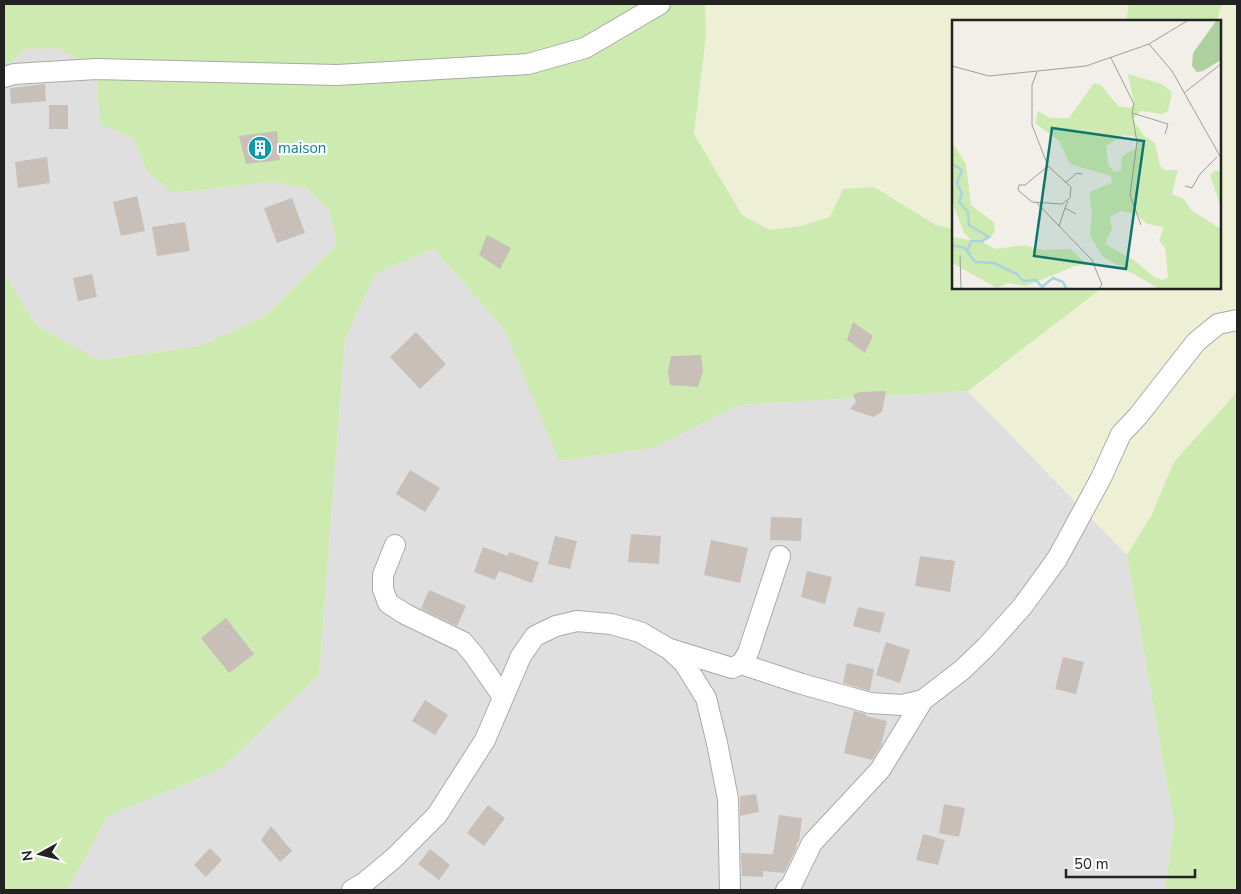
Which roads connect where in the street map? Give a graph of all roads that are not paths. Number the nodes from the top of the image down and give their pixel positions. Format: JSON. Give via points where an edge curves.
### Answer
{"nodes":[{"id":1,"x":660,"y":4,"type":"edge"},
{"id":2,"x":4,"y":77,"type":"edge"},
{"id":3,"x":1237,"y":320,"type":"edge"},
{"id":4,"x":395,"y":545,"type":"dead end"},
{"id":5,"x":780,"y":556,"type":"dead end"},
{"id":6,"x":669,"y":649,"type":"junction"},
{"id":7,"x":741,"y":664,"type":"junction"},
{"id":8,"x":503,"y":697,"type":"junction"},
{"id":9,"x":923,"y":700,"type":"junction"},
{"id":10,"x":363,"y":888,"type":"edge"},
{"id":11,"x":730,"y":890,"type":"edge"},
{"id":12,"x":786,"y":890,"type":"edge"}],
"edges":[{"from":1,"to":2,"type":"street","via":[[585,48],[528,64],[337,75],[96,69]]},
{"from":3,"to":9,"type":"street","via":[[1218,324],[1196,342],[1122,434],[1057,559],[1022,607],[962,670]]},
{"from":4,"to":8,"type":"street","via":[[383,575],[388,603],[463,642]]},
{"from":5,"to":7,"type":"street","via":[[748,653]]},
{"from":6,"to":7,"type":"street","via":[[732,668]]},
{"from":6,"to":8,"type":"street","via":[[640,632],[611,624],[577,621],[556,626],[535,636],[521,656]]},
{"from":6,"to":11,"type":"street","via":[[684,663],[706,698],[728,798]]},
{"from":7,"to":9,"type":"street","via":[[870,703],[902,705]]},
{"from":8,"to":10,"type":"street","via":[[485,740],[437,815]]},
{"from":9,"to":12,"type":"street","via":[[880,770],[812,843]]}]}
